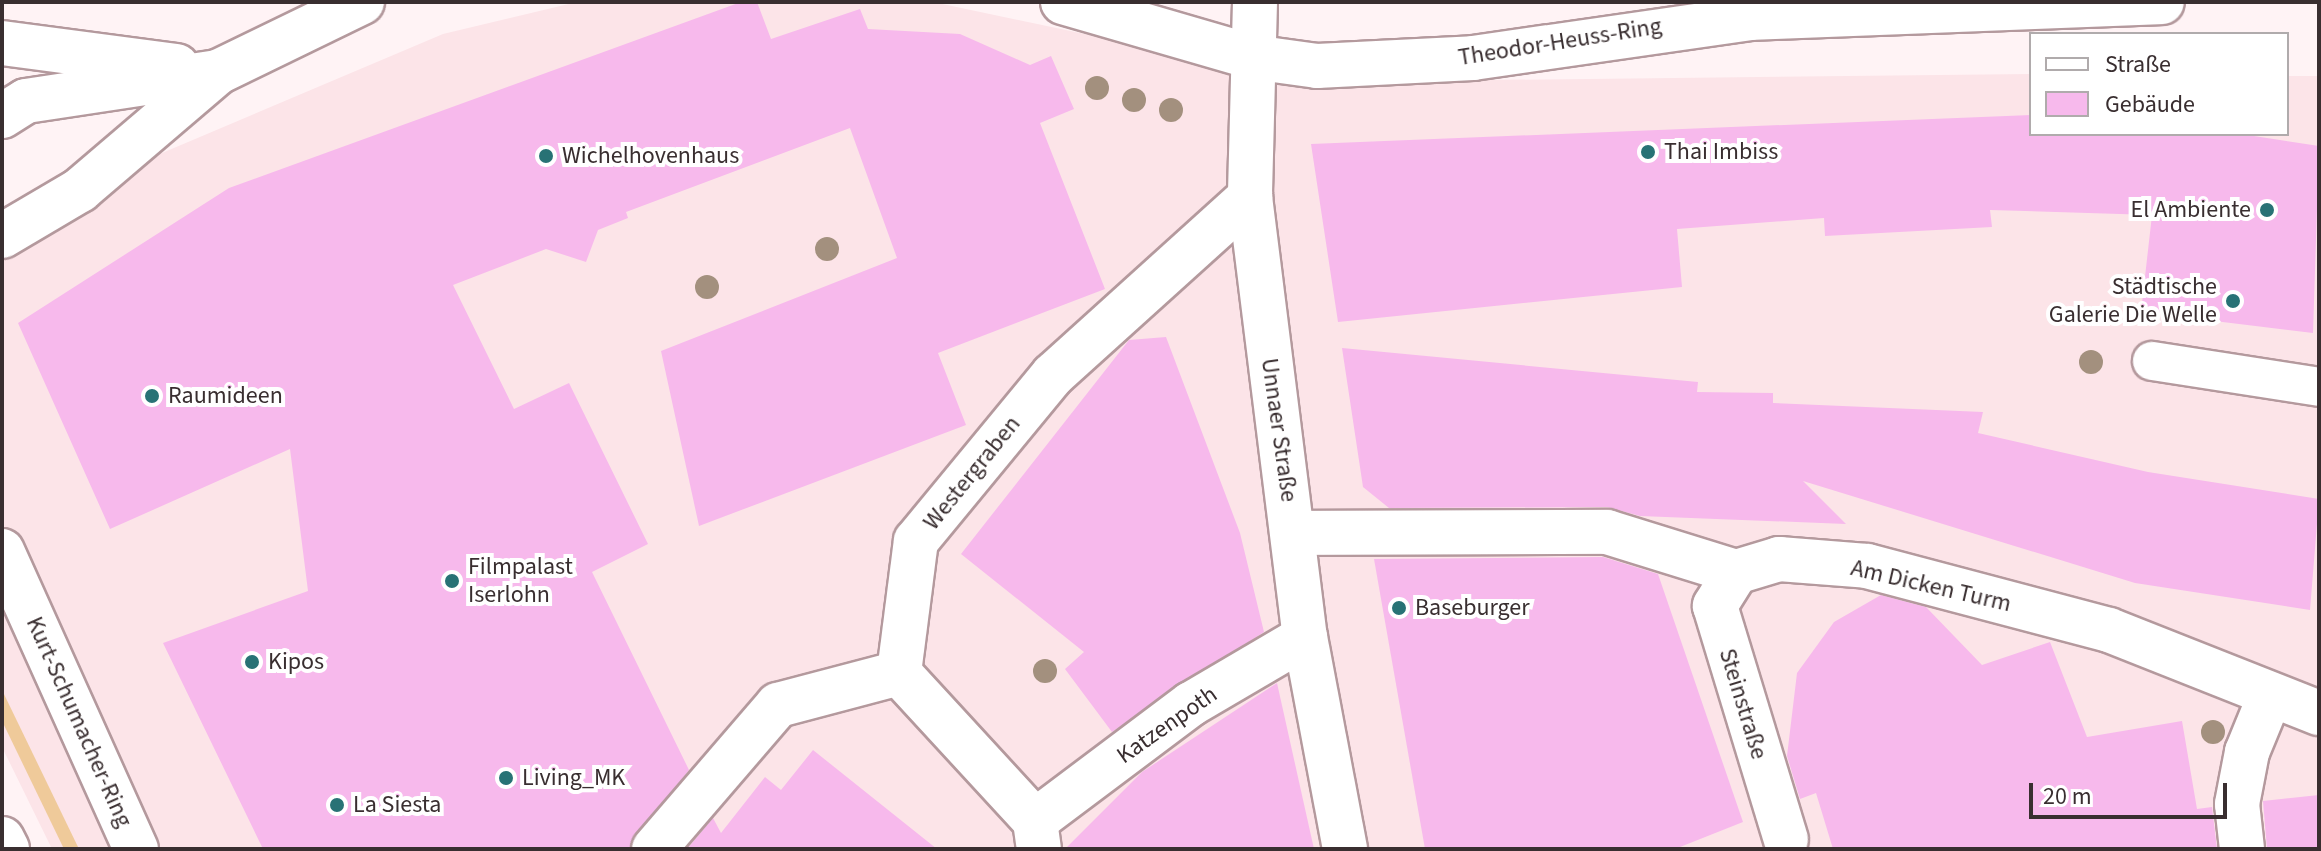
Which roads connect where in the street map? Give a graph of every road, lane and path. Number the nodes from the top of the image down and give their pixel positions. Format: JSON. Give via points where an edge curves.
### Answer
{"nodes":[{"id":1,"x":362,"y":2,"type":"edge"},
{"id":2,"x":1063,"y":2,"type":"edge"},
{"id":3,"x":2162,"y":2,"type":"edge"},
{"id":4,"x":1255,"y":5,"type":"edge"},
{"id":5,"x":2,"y":43,"type":"edge"},
{"id":6,"x":1252,"y":57,"type":"junction"},
{"id":7,"x":218,"y":72,"type":"junction"},
{"id":8,"x":2,"y":116,"type":"edge"},
{"id":9,"x":1250,"y":197,"type":"junction"},
{"id":10,"x":3,"y":236,"type":"edge"},
{"id":11,"x":2152,"y":361,"type":"dead end"},
{"id":12,"x":2319,"y":387,"type":"edge"},
{"id":13,"x":1293,"y":533,"type":"junction"},
{"id":14,"x":2,"y":551,"type":"edge"},
{"id":15,"x":1736,"y":572,"type":"junction"},
{"id":16,"x":1305,"y":637,"type":"junction"},
{"id":17,"x":899,"y":673,"type":"junction"},
{"id":18,"x":2270,"y":696,"type":"junction"},
{"id":19,"x":2319,"y":713,"type":"edge"},
{"id":20,"x":1037,"y":835,"type":"edge"},
{"id":21,"x":2,"y":839,"type":"edge"},
{"id":22,"x":1786,"y":839,"type":"dead end"},
{"id":23,"x":7,"y":849,"type":"edge"},
{"id":24,"x":136,"y":849,"type":"edge"},
{"id":25,"x":654,"y":849,"type":"edge"},
{"id":26,"x":1345,"y":849,"type":"edge"},
{"id":27,"x":2242,"y":849,"type":"edge"}],
"edges":[{"from":1,"to":7,"type":"street"},
{"from":2,"to":6,"type":"street","name":"Theodor-Heuss-Ring"},
{"from":3,"to":6,"type":"street","name":"Theodor-Heuss-Ring","via":[[1736,19],[1473,58],[1317,66]]},
{"from":4,"to":6,"type":"street","name":"Unnaer Straße"},
{"from":5,"to":7,"type":"street"},
{"from":6,"to":9,"type":"street","name":"Unnaer Straße"},
{"from":7,"to":8,"type":"street","via":[[26,101]]},
{"from":7,"to":10,"type":"street","via":[[80,190]]},
{"from":9,"to":13,"type":"street","name":"Unnaer Straße"},
{"from":9,"to":17,"type":"street","name":"Westergraben","via":[[1053,375],[916,541]]},
{"from":11,"to":12,"type":"lane"},
{"from":13,"to":15,"type":"street","via":[[1607,532]]},
{"from":13,"to":16,"type":"street","name":"Unnaer Straße"},
{"from":14,"to":24,"type":"street","name":"Kurt-Schumacher-Ring"},
{"from":15,"to":18,"type":"street","name":"Am Dicken Turm","via":[[1779,559],[1867,566],[2109,630]]},
{"from":15,"to":22,"type":"street","name":"Steinstraße","via":[[1715,606]]},
{"from":16,"to":20,"type":"street","name":"Katzenpoth","via":[[1191,704]]},
{"from":16,"to":26,"type":"street","name":"Unnaer Straße"},
{"from":17,"to":20,"type":"street","name":"Katzenpoth"},
{"from":17,"to":25,"type":"street","via":[[778,705]]},
{"from":18,"to":19,"type":"street","name":"Am Dicken Turm"},
{"from":18,"to":27,"type":"street","via":[[2240,791]]},
{"from":21,"to":23,"type":"street"}]}
